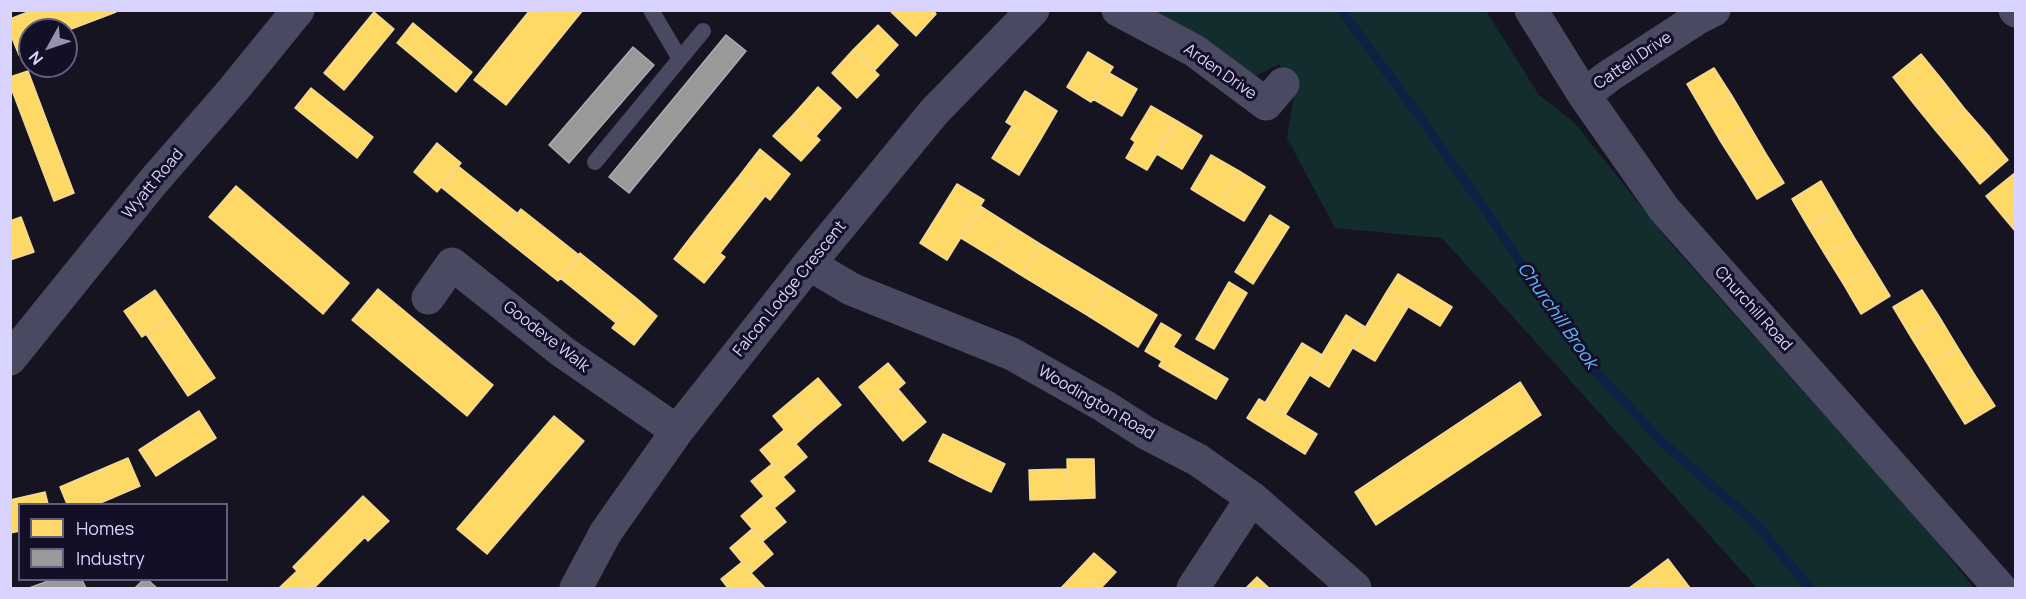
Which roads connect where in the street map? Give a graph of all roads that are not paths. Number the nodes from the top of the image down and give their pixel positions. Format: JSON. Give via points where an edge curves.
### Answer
{"nodes":[{"id":1,"x":298,"y":10,"type":"edge"},
{"id":2,"x":651,"y":10,"type":"edge"},
{"id":3,"x":1033,"y":10,"type":"edge"},
{"id":4,"x":1118,"y":10,"type":"edge"},
{"id":5,"x":1531,"y":10,"type":"edge"},
{"id":6,"x":1714,"y":10,"type":"edge"},
{"id":7,"x":703,"y":31,"type":"dead end"},
{"id":8,"x":680,"y":59,"type":"junction"},
{"id":9,"x":1283,"y":84,"type":"dead end"},
{"id":10,"x":1584,"y":95,"type":"junction"},
{"id":11,"x":595,"y":162,"type":"dead end"},
{"id":12,"x":809,"y":264,"type":"junction"},
{"id":13,"x":428,"y":298,"type":"dead end"},
{"id":14,"x":10,"y":359,"type":"edge"},
{"id":15,"x":677,"y":432,"type":"junction"},
{"id":16,"x":1252,"y":498,"type":"junction"},
{"id":17,"x":576,"y":588,"type":"edge"},
{"id":18,"x":1193,"y":588,"type":"edge"},
{"id":19,"x":1355,"y":588,"type":"edge"},
{"id":20,"x":2000,"y":588,"type":"edge"}],
"edges":[{"from":1,"to":14,"type":"street","name":"Wyatt Road"},
{"from":2,"to":8,"type":"lane"},
{"from":3,"to":12,"type":"street","name":"Falcon Lodge Crescent","via":[[934,112]]},
{"from":4,"to":9,"type":"street","name":"Arden Drive","via":[[1195,51],[1266,104]]},
{"from":5,"to":10,"type":"street","name":"Churchill Road"},
{"from":6,"to":10,"type":"street","name":"Cattell Drive"},
{"from":7,"to":8,"type":"lane"},
{"from":8,"to":11,"type":"lane"},
{"from":10,"to":20,"type":"street","name":"Churchill Road","via":[[1664,209]]},
{"from":12,"to":15,"type":"street","name":"Falcon Lodge Crescent"},
{"from":12,"to":16,"type":"street","name":"Woodington Road","via":[[851,289],[1012,354],[1198,460]]},
{"from":13,"to":15,"type":"street","name":"Goodeve Walk","via":[[452,264],[563,352]]},
{"from":15,"to":17,"type":"street","name":"Falcon Lodge Crescent","via":[[606,532]]},
{"from":16,"to":18,"type":"street"},
{"from":16,"to":19,"type":"street","name":"Woodington Road"}]}
